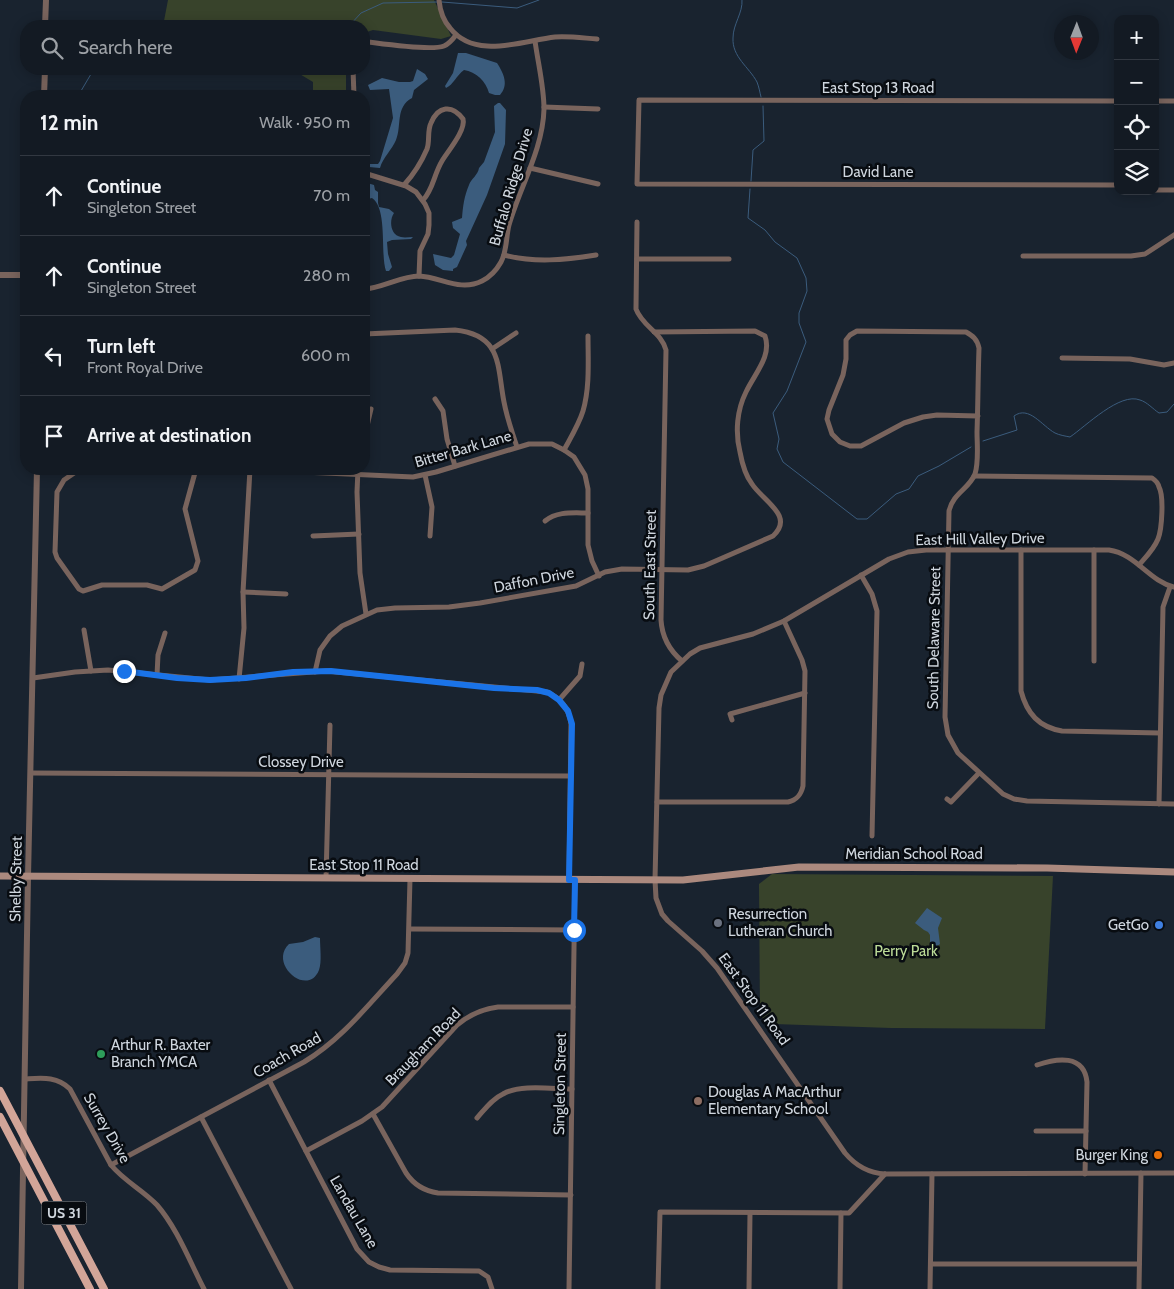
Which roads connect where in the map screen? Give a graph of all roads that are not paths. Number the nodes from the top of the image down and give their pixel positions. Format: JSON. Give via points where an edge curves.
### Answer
{"nodes":[{"id":1,"x":46,"y":0,"type":"edge"},
{"id":2,"x":439,"y":1,"type":"edge"},
{"id":3,"x":45,"y":20,"type":"edge"},
{"id":4,"x":456,"y":35,"type":"junction"},
{"id":5,"x":598,"y":39,"type":"dead end"},
{"id":6,"x":535,"y":41,"type":"junction"},
{"id":7,"x":370,"y":42,"type":"edge"},
{"id":8,"x":45,"y":75,"type":"edge"},
{"id":9,"x":353,"y":75,"type":"edge"},
{"id":10,"x":44,"y":90,"type":"edge"},
{"id":11,"x":354,"y":90,"type":"edge"},
{"id":12,"x":1114,"y":101,"type":"edge"},
{"id":13,"x":1159,"y":101,"type":"edge"},
{"id":14,"x":1174,"y":101,"type":"edge"},
{"id":15,"x":544,"y":107,"type":"junction"},
{"id":16,"x":598,"y":110,"type":"dead end"},
{"id":17,"x":530,"y":168,"type":"junction"},
{"id":18,"x":370,"y":176,"type":"edge"},
{"id":19,"x":598,"y":184,"type":"dead end"},
{"id":20,"x":637,"y":184,"type":"joint"},
{"id":21,"x":404,"y":185,"type":"junction"},
{"id":22,"x":1114,"y":185,"type":"edge"},
{"id":23,"x":1159,"y":190,"type":"edge"},
{"id":24,"x":1174,"y":190,"type":"edge"},
{"id":25,"x":423,"y":200,"type":"junction"},
{"id":26,"x":637,"y":222,"type":"dead end"},
{"id":27,"x":1174,"y":235,"type":"edge"},
{"id":28,"x":504,"y":255,"type":"junction"},
{"id":29,"x":596,"y":255,"type":"dead end"},
{"id":30,"x":1023,"y":256,"type":"dead end"},
{"id":31,"x":637,"y":259,"type":"junction"},
{"id":32,"x":729,"y":259,"type":"dead end"},
{"id":33,"x":0,"y":275,"type":"edge"},
{"id":34,"x":20,"y":275,"type":"edge"},
{"id":35,"x":419,"y":276,"type":"junction"},
{"id":36,"x":370,"y":288,"type":"edge"},
{"id":37,"x":654,"y":332,"type":"junction"},
{"id":38,"x":516,"y":333,"type":"dead end"},
{"id":39,"x":370,"y":334,"type":"edge"},
{"id":40,"x":588,"y":336,"type":"dead end"},
{"id":41,"x":492,"y":349,"type":"junction"},
{"id":42,"x":1062,"y":358,"type":"dead end"},
{"id":43,"x":1174,"y":363,"type":"edge"},
{"id":44,"x":435,"y":399,"type":"dead end"},
{"id":45,"x":371,"y":408,"type":"dead end"},
{"id":46,"x":370,"y":412,"type":"edge"},
{"id":47,"x":978,"y":416,"type":"junction"},
{"id":48,"x":517,"y":447,"type":"junction"},
{"id":49,"x":564,"y":450,"type":"junction"},
{"id":50,"x":455,"y":466,"type":"junction"},
{"id":51,"x":370,"y":473,"type":"edge"},
{"id":52,"x":37,"y":475,"type":"edge"},
{"id":53,"x":71,"y":475,"type":"edge"},
{"id":54,"x":195,"y":475,"type":"edge"},
{"id":55,"x":250,"y":475,"type":"edge"},
{"id":56,"x":358,"y":475,"type":"edge"},
{"id":57,"x":425,"y":475,"type":"junction"},
{"id":58,"x":974,"y":476,"type":"junction"},
{"id":59,"x":588,"y":513,"type":"junction"},
{"id":60,"x":545,"y":521,"type":"dead end"},
{"id":61,"x":359,"y":534,"type":"junction"},
{"id":62,"x":313,"y":536,"type":"dead end"},
{"id":63,"x":430,"y":536,"type":"dead end"},
{"id":64,"x":948,"y":550,"type":"junction"},
{"id":65,"x":1021,"y":550,"type":"junction"},
{"id":66,"x":1094,"y":550,"type":"junction"},
{"id":67,"x":1139,"y":565,"type":"junction"},
{"id":68,"x":662,"y":569,"type":"junction"},
{"id":69,"x":862,"y":575,"type":"junction"},
{"id":70,"x":599,"y":576,"type":"junction"},
{"id":71,"x":1172,"y":587,"type":"edge"},
{"id":72,"x":243,"y":592,"type":"junction"},
{"id":73,"x":286,"y":594,"type":"dead end"},
{"id":74,"x":366,"y":614,"type":"junction"},
{"id":75,"x":784,"y":621,"type":"junction"},
{"id":76,"x":84,"y":630,"type":"dead end"},
{"id":77,"x":165,"y":633,"type":"dead end"},
{"id":78,"x":682,"y":661,"type":"junction"},
{"id":79,"x":1094,"y":661,"type":"dead end"},
{"id":80,"x":582,"y":664,"type":"dead end"},
{"id":81,"x":91,"y":671,"type":"junction"},
{"id":82,"x":315,"y":672,"type":"junction"},
{"id":83,"x":157,"y":675,"type":"junction"},
{"id":84,"x":33,"y":678,"type":"junction"},
{"id":85,"x":239,"y":679,"type":"junction"},
{"id":86,"x":804,"y":693,"type":"junction"},
{"id":87,"x":559,"y":700,"type":"junction"},
{"id":88,"x":732,"y":720,"type":"dead end"},
{"id":89,"x":330,"y":725,"type":"dead end"},
{"id":90,"x":1160,"y":734,"type":"junction"},
{"id":91,"x":31,"y":773,"type":"junction"},
{"id":92,"x":979,"y":773,"type":"junction"},
{"id":93,"x":328,"y":775,"type":"junction"},
{"id":94,"x":571,"y":776,"type":"junction"},
{"id":95,"x":947,"y":799,"type":"dead end"},
{"id":96,"x":657,"y":802,"type":"junction"},
{"id":97,"x":1159,"y":804,"type":"junction"},
{"id":98,"x":1174,"y":804,"type":"edge"},
{"id":99,"x":872,"y":836,"type":"dead end"},
{"id":100,"x":1174,"y":872,"type":"edge"},
{"id":101,"x":0,"y":876,"type":"edge"},
{"id":102,"x":28,"y":877,"type":"junction"},
{"id":103,"x":326,"y":878,"type":"junction"},
{"id":104,"x":410,"y":878,"type":"junction"},
{"id":105,"x":572,"y":880,"type":"junction"},
{"id":106,"x":655,"y":880,"type":"junction"},
{"id":107,"x":410,"y":930,"type":"junction"},
{"id":108,"x":574,"y":930,"type":"junction"},
{"id":109,"x":574,"y":1007,"type":"junction"},
{"id":110,"x":1037,"y":1065,"type":"dead end"},
{"id":111,"x":25,"y":1078,"type":"junction"},
{"id":112,"x":269,"y":1080,"type":"junction"},
{"id":113,"x":572,"y":1089,"type":"junction"},
{"id":114,"x":0,"y":1091,"type":"edge"},
{"id":115,"x":373,"y":1114,"type":"junction"},
{"id":116,"x":0,"y":1117,"type":"edge"},
{"id":117,"x":201,"y":1117,"type":"junction"},
{"id":118,"x":477,"y":1118,"type":"dead end"},
{"id":119,"x":1036,"y":1131,"type":"dead end"},
{"id":120,"x":1086,"y":1131,"type":"junction"},
{"id":121,"x":24,"y":1136,"type":"junction"},
{"id":122,"x":306,"y":1151,"type":"junction"},
{"id":123,"x":24,"y":1163,"type":"junction"},
{"id":124,"x":111,"y":1165,"type":"junction"},
{"id":125,"x":1141,"y":1173,"type":"junction"},
{"id":126,"x":1174,"y":1173,"type":"edge"},
{"id":127,"x":885,"y":1174,"type":"junction"},
{"id":128,"x":932,"y":1174,"type":"junction"},
{"id":129,"x":1085,"y":1174,"type":"junction"},
{"id":130,"x":571,"y":1194,"type":"junction"},
{"id":131,"x":750,"y":1213,"type":"junction"},
{"id":132,"x":841,"y":1213,"type":"junction"},
{"id":133,"x":931,"y":1264,"type":"junction"},
{"id":134,"x":1139,"y":1264,"type":"junction"},
{"id":135,"x":21,"y":1289,"type":"edge"},
{"id":136,"x":90,"y":1289,"type":"edge"},
{"id":137,"x":104,"y":1289,"type":"edge"},
{"id":138,"x":204,"y":1289,"type":"edge"},
{"id":139,"x":291,"y":1289,"type":"edge"},
{"id":140,"x":492,"y":1289,"type":"edge"},
{"id":141,"x":569,"y":1289,"type":"edge"},
{"id":142,"x":658,"y":1289,"type":"edge"},
{"id":143,"x":749,"y":1289,"type":"edge"},
{"id":144,"x":840,"y":1289,"type":"edge"},
{"id":145,"x":930,"y":1289,"type":"edge"},
{"id":146,"x":1139,"y":1289,"type":"edge"}],
"edges":[{"from":1,"to":3,"type":"street"},
{"from":2,"to":4,"type":"street","via":[[444,20]]},
{"from":4,"to":6,"type":"street","via":[[482,47]]},
{"from":4,"to":7,"type":"street","via":[[439,47]]},
{"from":5,"to":6,"type":"street","via":[[564,37]]},
{"from":6,"to":15,"type":"street","name":"Buffalo Ridge Drive"},
{"from":8,"to":10,"type":"street"},
{"from":9,"to":11,"type":"street"},
{"from":12,"to":20,"type":"street","name":"East Stop 13 Road","via":[[638,100]]},
{"from":13,"to":14,"type":"street"},
{"from":15,"to":16,"type":"street"},
{"from":15,"to":17,"type":"street","name":"Buffalo Ridge Drive"},
{"from":17,"to":19,"type":"street"},
{"from":17,"to":28,"type":"street","name":"Buffalo Ridge Drive","via":[[509,225]]},
{"from":18,"to":21,"type":"street"},
{"from":20,"to":22,"type":"street","name":"David Lane"},
{"from":21,"to":25,"type":"street"},
{"from":21,"to":25,"type":"street","via":[[426,151],[431,121],[441,111],[451,109],[462,118],[463,128],[437,169],[430,192]]},
{"from":23,"to":24,"type":"street"},
{"from":25,"to":35,"type":"street","via":[[429,225],[420,252]]},
{"from":26,"to":31,"type":"street","name":"South East Street"},
{"from":27,"to":30,"type":"street","via":[[1145,254],[1131,256]]},
{"from":28,"to":29,"type":"street","via":[[524,260],[554,260]]},
{"from":28,"to":35,"type":"street","name":"Buffalo Ridge Drive","via":[[489,277],[473,284],[462,285]]},
{"from":31,"to":32,"type":"street"},
{"from":31,"to":37,"type":"street","name":"South East Street","via":[[636,309]]},
{"from":33,"to":34,"type":"street"},
{"from":35,"to":36,"type":"street"},
{"from":37,"to":68,"type":"street","name":"South East Street","via":[[666,350]]},
{"from":37,"to":68,"type":"street","name":"Daffon Drive","via":[[755,331],[765,336],[767,353],[740,409],[739,450],[751,484],[780,515],[781,522],[773,536],[704,566],[688,570]]},
{"from":38,"to":41,"type":"street"},
{"from":39,"to":41,"type":"street","via":[[464,331],[476,335]]},
{"from":40,"to":49,"type":"street","via":[[585,403]]},
{"from":41,"to":48,"type":"street","via":[[498,361],[504,402]]},
{"from":42,"to":43,"type":"street"},
{"from":44,"to":50,"type":"street","via":[[443,411]]},
{"from":45,"to":46,"type":"street"},
{"from":47,"to":47,"type":"street","via":[[979,348],[975,337],[966,332],[857,331],[846,340],[843,375],[827,419],[832,434],[840,442],[850,446],[868,443],[923,416]]},
{"from":47,"to":58,"type":"street"},
{"from":48,"to":49,"type":"street","name":"Bitter Bark Lane","via":[[545,443]]},
{"from":48,"to":50,"type":"street","name":"Bitter Bark Lane"},
{"from":49,"to":59,"type":"street","via":[[576,460],[586,477]]},
{"from":50,"to":57,"type":"street","name":"Bitter Bark Lane"},
{"from":51,"to":57,"type":"street","name":"Bitter Bark Lane","via":[[404,477]]},
{"from":52,"to":84,"type":"street","name":"Shelby Street"},
{"from":53,"to":54,"type":"street","via":[[64,480],[56,494],[55,552],[83,591],[102,585],[147,585],[160,589],[192,572],[197,566],[197,559],[186,510]]},
{"from":55,"to":72,"type":"street"},
{"from":56,"to":61,"type":"street"},
{"from":57,"to":63,"type":"street","via":[[432,507]]},
{"from":58,"to":64,"type":"street","name":"South Delaware Street","via":[[950,505]]},
{"from":58,"to":67,"type":"street","via":[[1146,476],[1156,481],[1161,495],[1160,531],[1154,546]]},
{"from":59,"to":60,"type":"street","via":[[562,513]]},
{"from":59,"to":70,"type":"street","via":[[589,550]]},
{"from":61,"to":62,"type":"street"},
{"from":61,"to":74,"type":"street"},
{"from":64,"to":65,"type":"street","name":"East Hill Valley Drive"},
{"from":64,"to":69,"type":"street","name":"East Hill Valley Drive","via":[[908,552]]},
{"from":64,"to":92,"type":"street","name":"South Delaware Street","via":[[945,717],[949,739],[958,753]]},
{"from":65,"to":66,"type":"street","name":"East Hill Valley Drive"},
{"from":65,"to":90,"type":"street","via":[[1021,691],[1029,713],[1048,728],[1062,731]]},
{"from":66,"to":67,"type":"street","name":"East Hill Valley Drive","via":[[1118,551]]},
{"from":66,"to":79,"type":"street"},
{"from":67,"to":71,"type":"street","name":"East Hill Valley Drive"},
{"from":68,"to":70,"type":"street","name":"Daffon Drive","via":[[622,569]]},
{"from":68,"to":78,"type":"street","name":"South East Street","via":[[662,629],[668,646]]},
{"from":69,"to":75,"type":"street","name":"East Hill Valley Drive"},
{"from":69,"to":99,"type":"street","via":[[877,611]]},
{"from":70,"to":74,"type":"street","name":"Daffon Drive","via":[[576,586],[480,603],[395,608]]},
{"from":71,"to":90,"type":"street","via":[[1163,607]]},
{"from":72,"to":73,"type":"street"},
{"from":72,"to":85,"type":"street","via":[[244,628]]},
{"from":74,"to":82,"type":"street","name":"Daffon Drive","via":[[330,636],[320,650]]},
{"from":75,"to":78,"type":"street","name":"East Hill Valley Drive","via":[[753,634],[700,648]]},
{"from":75,"to":86,"type":"street","via":[[802,660]]},
{"from":76,"to":81,"type":"street"},
{"from":77,"to":83,"type":"street","via":[[159,650]]},
{"from":78,"to":96,"type":"street","via":[[671,672],[661,695]]},
{"from":80,"to":87,"type":"street","via":[[580,676]]},
{"from":81,"to":83,"type":"street"},
{"from":81,"to":84,"type":"street"},
{"from":82,"to":85,"type":"street"},
{"from":82,"to":87,"type":"street","via":[[537,690]]},
{"from":83,"to":85,"type":"street","via":[[199,680]]},
{"from":84,"to":91,"type":"street","name":"Shelby Street"},
{"from":86,"to":88,"type":"street","via":[[730,714]]},
{"from":86,"to":96,"type":"street","via":[[803,786],[798,797],[788,802]]},
{"from":87,"to":94,"type":"street","name":"Singleton Street","via":[[568,711],[571,722]]},
{"from":89,"to":93,"type":"street"},
{"from":90,"to":97,"type":"street"},
{"from":91,"to":93,"type":"street","name":"Clossey Drive"},
{"from":91,"to":102,"type":"street","name":"Shelby Street"},
{"from":92,"to":95,"type":"street","via":[[951,802]]},
{"from":92,"to":97,"type":"street","via":[[996,789],[1014,799]]},
{"from":93,"to":94,"type":"street","name":"Clossey Drive"},
{"from":93,"to":103,"type":"street"},
{"from":94,"to":105,"type":"street","name":"Singleton Street"},
{"from":96,"to":106,"type":"street"},
{"from":97,"to":98,"type":"street"},
{"from":100,"to":106,"type":"main road","name":"Meridian School Road","via":[[799,867]]},
{"from":101,"to":102,"type":"main road","name":"East Stop 11 Road"},
{"from":102,"to":103,"type":"main road","name":"East Stop 11 Road"},
{"from":102,"to":111,"type":"street","name":"Shelby Street"},
{"from":103,"to":104,"type":"main road","name":"East Stop 11 Road"},
{"from":104,"to":105,"type":"main road","name":"East Stop 11 Road"},
{"from":104,"to":107,"type":"street","name":"Coach Road"},
{"from":105,"to":106,"type":"main road","name":"East Stop 11 Road"},
{"from":105,"to":108,"type":"street","name":"Singleton Street"},
{"from":106,"to":127,"type":"street","name":"East Stop 11 Road","via":[[656,898],[663,915],[717,968],[845,1153],[863,1168]]},
{"from":107,"to":108,"type":"street"},
{"from":107,"to":112,"type":"street","name":"Coach Road","via":[[405,963],[352,1022],[321,1052]]},
{"from":108,"to":109,"type":"street","name":"Singleton Street"},
{"from":109,"to":113,"type":"street","name":"Singleton Street"},
{"from":109,"to":115,"type":"street","name":"Braugham Road","via":[[498,1007],[472,1015],[457,1026]]},
{"from":110,"to":120,"type":"street","via":[[1051,1060],[1071,1060],[1081,1067],[1087,1080]]},
{"from":111,"to":121,"type":"street","name":"Shelby Street"},
{"from":111,"to":124,"type":"street","name":"Surrey Drive","via":[[54,1079],[70,1089]]},
{"from":112,"to":117,"type":"street","name":"Coach Road"},
{"from":112,"to":122,"type":"street","name":"Landau Lane"},
{"from":113,"to":118,"type":"street","via":[[503,1093]]},
{"from":113,"to":130,"type":"street","name":"Singleton Street"},
{"from":114,"to":121,"type":"main road","number":"US 31"},
{"from":115,"to":122,"type":"street","name":"Braugham Road"},
{"from":115,"to":130,"type":"street","via":[[406,1174],[423,1189],[438,1193]]},
{"from":116,"to":123,"type":"main road","number":"US 31"},
{"from":117,"to":124,"type":"street","name":"Coach Road"},
{"from":117,"to":139,"type":"street"},
{"from":119,"to":120,"type":"street"},
{"from":120,"to":129,"type":"street"},
{"from":121,"to":123,"type":"street","name":"Shelby Street"},
{"from":121,"to":137,"type":"main road","number":"US 31"},
{"from":122,"to":140,"type":"street","name":"Landau Lane","via":[[357,1249],[369,1262],[390,1270],[479,1271],[488,1277]]},
{"from":123,"to":135,"type":"street","name":"Shelby Street"},
{"from":123,"to":136,"type":"main road","number":"US 31"},
{"from":124,"to":138,"type":"street","name":"Surrey Drive","via":[[161,1211]]},
{"from":125,"to":126,"type":"street","name":"East Stop 11 Road"},
{"from":125,"to":129,"type":"street","name":"East Stop 11 Road"},
{"from":125,"to":134,"type":"street"},
{"from":127,"to":128,"type":"street","name":"East Stop 11 Road"},
{"from":127,"to":132,"type":"street","via":[[850,1213]]},
{"from":128,"to":129,"type":"street","name":"East Stop 11 Road"},
{"from":128,"to":133,"type":"street"},
{"from":130,"to":141,"type":"street","name":"Singleton Street"},
{"from":131,"to":132,"type":"street"},
{"from":131,"to":142,"type":"street","via":[[660,1212]]},
{"from":131,"to":143,"type":"street"},
{"from":132,"to":144,"type":"street"},
{"from":133,"to":134,"type":"street"},
{"from":133,"to":145,"type":"street"},
{"from":134,"to":146,"type":"street"}]}
